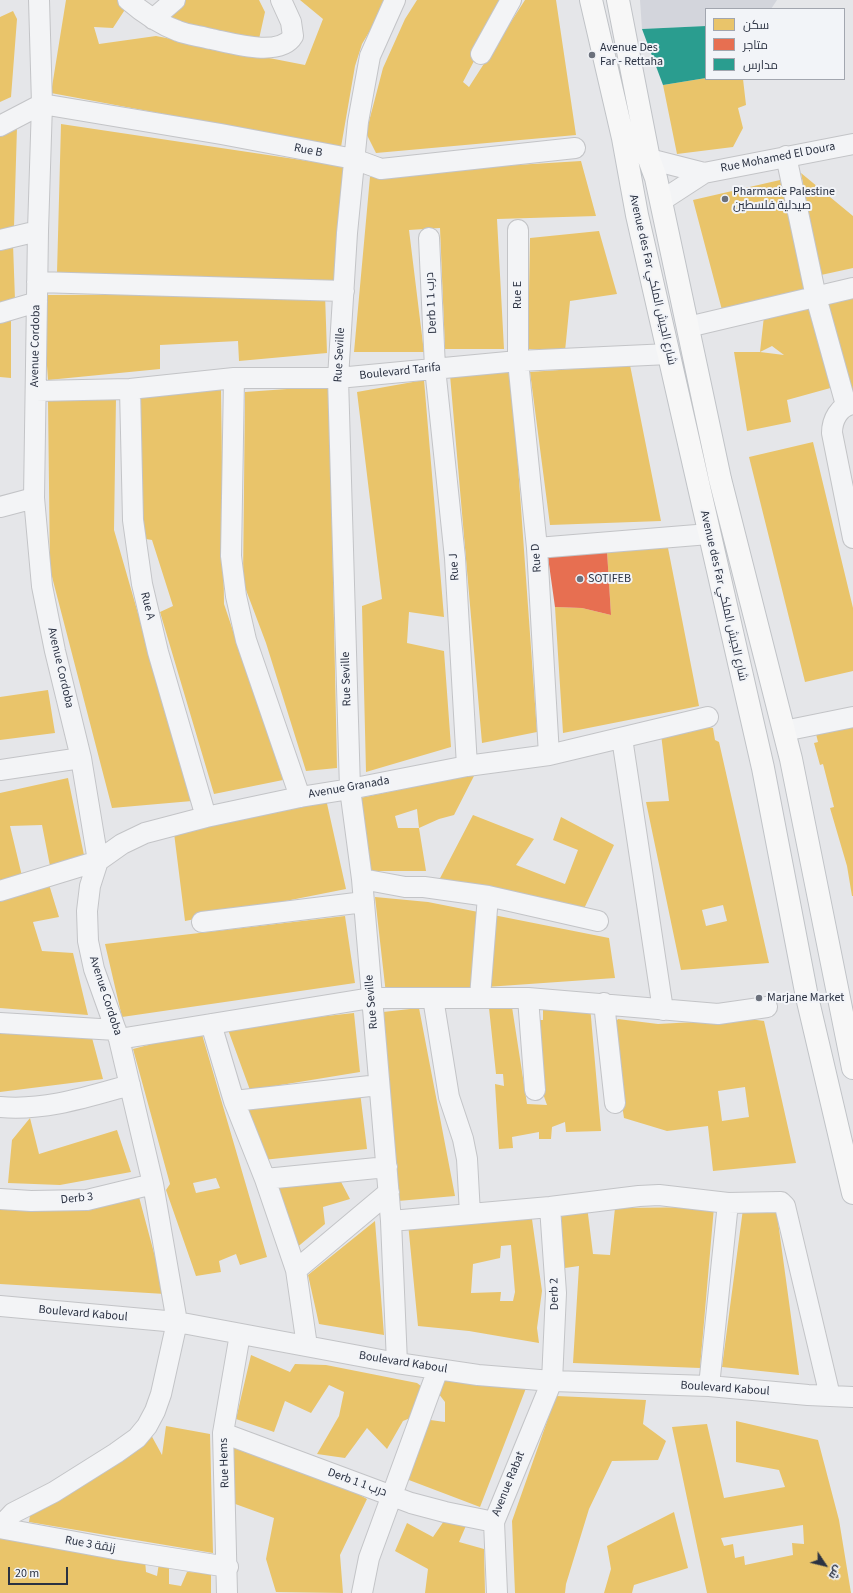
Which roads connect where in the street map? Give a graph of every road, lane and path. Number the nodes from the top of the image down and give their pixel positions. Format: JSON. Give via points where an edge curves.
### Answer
{"nodes":[{"id":1,"x":39,"y":0,"type":"edge"},
{"id":2,"x":128,"y":0,"type":"edge"},
{"id":3,"x":175,"y":0,"type":"edge"},
{"id":4,"x":281,"y":0,"type":"edge"},
{"id":5,"x":395,"y":0,"type":"edge"},
{"id":6,"x":511,"y":0,"type":"edge"},
{"id":7,"x":591,"y":0,"type":"edge"},
{"id":8,"x":618,"y":0,"type":"edge"},
{"id":9,"x":153,"y":19,"type":"junction"},
{"id":10,"x":481,"y":54,"type":"dead end"},
{"id":11,"x":42,"y":104,"type":"junction"},
{"id":12,"x":0,"y":126,"type":"edge"},
{"id":13,"x":853,"y":144,"type":"edge"},
{"id":14,"x":575,"y":148,"type":"dead end"},
{"id":15,"x":786,"y":156,"type":"junction"},
{"id":16,"x":354,"y":159,"type":"junction"},
{"id":17,"x":649,"y":159,"type":"junction"},
{"id":18,"x":704,"y":173,"type":"junction"},
{"id":19,"x":661,"y":201,"type":"junction"},
{"id":20,"x":518,"y":230,"type":"dead end"},
{"id":21,"x":38,"y":231,"type":"junction"},
{"id":22,"x":429,"y":238,"type":"dead end"},
{"id":23,"x":0,"y":240,"type":"edge"},
{"id":24,"x":37,"y":282,"type":"junction"},
{"id":25,"x":853,"y":288,"type":"edge"},
{"id":26,"x":344,"y":291,"type":"junction"},
{"id":27,"x":816,"y":297,"type":"junction"},
{"id":28,"x":37,"y":302,"type":"junction"},
{"id":29,"x":0,"y":313,"type":"edge"},
{"id":30,"x":688,"y":327,"type":"junction"},
{"id":31,"x":669,"y":354,"type":"junction"},
{"id":32,"x":518,"y":361,"type":"junction"},
{"id":33,"x":435,"y":368,"type":"junction"},
{"id":34,"x":234,"y":378,"type":"junction"},
{"id":35,"x":338,"y":378,"type":"junction"},
{"id":36,"x":130,"y":389,"type":"junction"},
{"id":37,"x":36,"y":391,"type":"junction"},
{"id":38,"x":850,"y":404,"type":"edge"},
{"id":39,"x":34,"y":498,"type":"junction"},
{"id":40,"x":0,"y":507,"type":"edge"},
{"id":41,"x":709,"y":534,"type":"junction"},
{"id":42,"x":853,"y":538,"type":"edge"},
{"id":43,"x":537,"y":548,"type":"junction"},
{"id":44,"x":708,"y":716,"type":"dead end"},
{"id":45,"x":853,"y":717,"type":"edge"},
{"id":46,"x":784,"y":731,"type":"junction"},
{"id":47,"x":622,"y":738,"type":"junction"},
{"id":48,"x":549,"y":755,"type":"junction"},
{"id":49,"x":81,"y":758,"type":"junction"},
{"id":50,"x":467,"y":766,"type":"junction"},
{"id":51,"x":0,"y":770,"type":"edge"},
{"id":52,"x":350,"y":789,"type":"junction"},
{"id":53,"x":300,"y":797,"type":"junction"},
{"id":54,"x":206,"y":817,"type":"junction"},
{"id":55,"x":98,"y":861,"type":"junction"},
{"id":56,"x":362,"y":879,"type":"junction"},
{"id":57,"x":0,"y":891,"type":"edge"},
{"id":58,"x":488,"y":896,"type":"junction"},
{"id":59,"x":364,"y":902,"type":"junction"},
{"id":60,"x":598,"y":921,"type":"dead end"},
{"id":61,"x":202,"y":922,"type":"dead end"},
{"id":62,"x":480,"y":997,"type":"junction"},
{"id":63,"x":371,"y":998,"type":"junction"},
{"id":64,"x":433,"y":998,"type":"junction"},
{"id":65,"x":528,"y":998,"type":"junction"},
{"id":66,"x":604,"y":1003,"type":"junction"},
{"id":67,"x":767,"y":1007,"type":"dead end"},
{"id":68,"x":663,"y":1010,"type":"junction"},
{"id":69,"x":0,"y":1023,"type":"edge"},
{"id":70,"x":211,"y":1024,"type":"junction"},
{"id":71,"x":118,"y":1034,"type":"junction"},
{"id":72,"x":853,"y":1068,"type":"edge"},
{"id":73,"x":379,"y":1084,"type":"junction"},
{"id":74,"x":130,"y":1085,"type":"junction"},
{"id":75,"x":535,"y":1090,"type":"dead end"},
{"id":76,"x":234,"y":1101,"type":"junction"},
{"id":77,"x":615,"y":1103,"type":"dead end"},
{"id":78,"x":0,"y":1107,"type":"edge"},
{"id":79,"x":387,"y":1167,"type":"junction"},
{"id":80,"x":265,"y":1179,"type":"junction"},
{"id":81,"x":153,"y":1184,"type":"junction"},
{"id":82,"x":389,"y":1192,"type":"junction"},
{"id":83,"x":853,"y":1193,"type":"edge"},
{"id":84,"x":0,"y":1199,"type":"edge"},
{"id":85,"x":728,"y":1203,"type":"junction"},
{"id":86,"x":550,"y":1207,"type":"junction"},
{"id":87,"x":470,"y":1214,"type":"junction"},
{"id":88,"x":391,"y":1221,"type":"junction"},
{"id":89,"x":296,"y":1270,"type":"junction"},
{"id":90,"x":0,"y":1306,"type":"edge"},
{"id":91,"x":177,"y":1322,"type":"junction"},
{"id":92,"x":240,"y":1334,"type":"junction"},
{"id":93,"x":307,"y":1346,"type":"junction"},
{"id":94,"x":397,"y":1363,"type":"junction"},
{"id":95,"x":438,"y":1370,"type":"junction"},
{"id":96,"x":552,"y":1380,"type":"junction"},
{"id":97,"x":710,"y":1386,"type":"junction"},
{"id":98,"x":808,"y":1395,"type":"junction"},
{"id":99,"x":830,"y":1396,"type":"junction"},
{"id":100,"x":853,"y":1396,"type":"edge"},
{"id":101,"x":853,"y":1411,"type":"edge"},
{"id":102,"x":223,"y":1433,"type":"junction"},
{"id":103,"x":393,"y":1496,"type":"junction"},
{"id":104,"x":7,"y":1512,"type":"edge"},
{"id":105,"x":494,"y":1522,"type":"junction"},
{"id":106,"x":0,"y":1528,"type":"edge"},
{"id":107,"x":228,"y":1567,"type":"junction"},
{"id":108,"x":227,"y":1593,"type":"edge"},
{"id":109,"x":362,"y":1593,"type":"edge"},
{"id":110,"x":497,"y":1593,"type":"edge"}],
"edges":[{"from":1,"to":11,"type":"street","name":"Avenue Cordoba"},
{"from":2,"to":9,"type":"street"},
{"from":3,"to":9,"type":"street"},
{"from":4,"to":9,"type":"street","via":[[294,32],[290,40],[277,46],[249,47],[179,32]]},
{"from":5,"to":16,"type":"street","name":"Rue Seville","via":[[370,56]]},
{"from":6,"to":10,"type":"street"},
{"from":7,"to":31,"type":"main road","name":"Avenue des Far شارع الجيش الملكي"},
{"from":8,"to":17,"type":"main road","name":"Avenue des Far شارع الجيش الملكي"},
{"from":11,"to":12,"type":"street"},
{"from":11,"to":16,"type":"street","name":"Rue B"},
{"from":11,"to":21,"type":"street","name":"Avenue Cordoba"},
{"from":13,"to":15,"type":"street","name":"Rue Mohamed El Doura"},
{"from":14,"to":16,"type":"street","name":"Rue B","via":[[381,169]]},
{"from":15,"to":18,"type":"street","name":"Rue Mohamed El Doura"},
{"from":15,"to":27,"type":"street"},
{"from":16,"to":26,"type":"street","name":"Rue Seville"},
{"from":17,"to":18,"type":"street","name":"Rue Mohamed El Doura"},
{"from":17,"to":19,"type":"main road","name":"Avenue des Far شارع الجيش الملكي"},
{"from":18,"to":19,"type":"street","name":"Rue Mohamed El Doura"},
{"from":19,"to":30,"type":"main road","name":"Avenue des Far شارع الجيش الملكي"},
{"from":20,"to":32,"type":"street","name":"Rue E"},
{"from":21,"to":23,"type":"street"},
{"from":21,"to":24,"type":"street","name":"Avenue Cordoba"},
{"from":22,"to":33,"type":"street","name":"Derb 1 درب 1"},
{"from":24,"to":26,"type":"street"},
{"from":24,"to":28,"type":"street","name":"Avenue Cordoba"},
{"from":25,"to":27,"type":"street"},
{"from":26,"to":35,"type":"street","name":"Rue Seville"},
{"from":27,"to":30,"type":"street"},
{"from":27,"to":38,"type":"street"},
{"from":28,"to":29,"type":"street"},
{"from":28,"to":37,"type":"street","name":"Avenue Cordoba"},
{"from":30,"to":46,"type":"main road","name":"Avenue des Far شارع الجيش الملكي","via":[[720,479]]},
{"from":31,"to":32,"type":"street","name":"Boulevard Tarifa"},
{"from":31,"to":41,"type":"main road","name":"Avenue des Far شارع الجيش الملكي"},
{"from":32,"to":33,"type":"street","name":"Boulevard Tarifa"},
{"from":32,"to":43,"type":"street","name":"Rue D"},
{"from":33,"to":35,"type":"street","name":"Boulevard Tarifa"},
{"from":33,"to":50,"type":"street","name":"Rue J","via":[[455,558]]},
{"from":34,"to":35,"type":"street","name":"Boulevard Tarifa"},
{"from":34,"to":36,"type":"street","name":"Boulevard Tarifa"},
{"from":34,"to":53,"type":"street","via":[[231,556],[236,596],[246,640]]},
{"from":35,"to":52,"type":"street","name":"Rue Seville"},
{"from":36,"to":37,"type":"street","name":"Boulevard Tarifa"},
{"from":36,"to":54,"type":"street","name":"Rue A","via":[[133,520],[142,584],[158,652]]},
{"from":37,"to":39,"type":"street","name":"Avenue Cordoba"},
{"from":38,"to":42,"type":"street","via":[[834,420],[832,433]]},
{"from":39,"to":40,"type":"street"},
{"from":39,"to":49,"type":"street","name":"Avenue Cordoba","via":[[42,586]]},
{"from":41,"to":43,"type":"street"},
{"from":41,"to":83,"type":"main road","name":"Avenue des Far شارع الجيش الملكي","via":[[763,768],[807,998]]},
{"from":43,"to":48,"type":"street","name":"Rue D"},
{"from":44,"to":47,"type":"street","name":"Avenue Granada"},
{"from":45,"to":46,"type":"street"},
{"from":46,"to":72,"type":"main road","name":"Avenue des Far شارع الجيش الملكي","via":[[792,759]]},
{"from":47,"to":48,"type":"street","name":"Avenue Granada"},
{"from":47,"to":68,"type":"street"},
{"from":48,"to":50,"type":"street","name":"Avenue Granada"},
{"from":49,"to":51,"type":"street"},
{"from":49,"to":55,"type":"street","name":"Avenue Cordoba"},
{"from":50,"to":52,"type":"street","name":"Avenue Granada"},
{"from":52,"to":53,"type":"street","name":"Avenue Granada"},
{"from":52,"to":56,"type":"street","name":"Rue Seville"},
{"from":53,"to":54,"type":"street","name":"Avenue Granada"},
{"from":54,"to":55,"type":"street","name":"Avenue Granada","via":[[145,833],[122,844]]},
{"from":55,"to":57,"type":"street","name":"Avenue Granada"},
{"from":55,"to":71,"type":"street","name":"Avenue Cordoba","via":[[90,886],[87,911],[88,941],[94,969]]},
{"from":56,"to":58,"type":"street","via":[[405,887],[424,887]]},
{"from":56,"to":59,"type":"street","name":"Rue Seville"},
{"from":58,"to":60,"type":"street"},
{"from":58,"to":62,"type":"street"},
{"from":59,"to":61,"type":"street"},
{"from":59,"to":63,"type":"street","name":"Rue Seville"},
{"from":62,"to":64,"type":"street"},
{"from":62,"to":65,"type":"street"},
{"from":63,"to":64,"type":"street"},
{"from":63,"to":70,"type":"street"},
{"from":63,"to":73,"type":"street","name":"Rue Seville"},
{"from":64,"to":87,"type":"street","via":[[449,1097],[467,1159]]},
{"from":65,"to":66,"type":"street"},
{"from":65,"to":75,"type":"street"},
{"from":66,"to":68,"type":"street"},
{"from":66,"to":77,"type":"street"},
{"from":67,"to":68,"type":"street","via":[[718,1014]]},
{"from":69,"to":71,"type":"street"},
{"from":70,"to":71,"type":"street"},
{"from":70,"to":76,"type":"street"},
{"from":71,"to":74,"type":"street","name":"Avenue Cordoba"},
{"from":73,"to":76,"type":"street"},
{"from":73,"to":79,"type":"street","name":"Rue Seville"},
{"from":74,"to":78,"type":"street","via":[[62,1104]]},
{"from":74,"to":81,"type":"street","name":"Avenue Cordoba"},
{"from":76,"to":80,"type":"street"},
{"from":79,"to":80,"type":"street"},
{"from":79,"to":82,"type":"street","name":"Rue Seville"},
{"from":80,"to":89,"type":"street"},
{"from":81,"to":84,"type":"street","name":"Derb 3","via":[[87,1200]]},
{"from":81,"to":91,"type":"street","name":"Avenue Cordoba"},
{"from":82,"to":88,"type":"street","name":"Rue Seville"},
{"from":82,"to":89,"type":"street"},
{"from":85,"to":86,"type":"street","via":[[652,1196],[614,1198]]},
{"from":85,"to":97,"type":"street"},
{"from":85,"to":99,"type":"street","via":[[777,1201],[785,1206]]},
{"from":86,"to":87,"type":"street"},
{"from":86,"to":96,"type":"street","name":"Derb 2","via":[[556,1293]]},
{"from":87,"to":88,"type":"street"},
{"from":88,"to":94,"type":"street","name":"Rue Seville"},
{"from":89,"to":93,"type":"street"},
{"from":90,"to":91,"type":"street","name":"Boulevard Kaboul"},
{"from":91,"to":92,"type":"street","name":"Boulevard Kaboul"},
{"from":91,"to":104,"type":"street","via":[[155,1411],[137,1438],[54,1492]]},
{"from":92,"to":93,"type":"street","name":"Boulevard Kaboul"},
{"from":92,"to":102,"type":"street","name":"Rue Hems"},
{"from":93,"to":94,"type":"street","name":"Boulevard Kaboul"},
{"from":94,"to":95,"type":"street","name":"Boulevard Kaboul"},
{"from":95,"to":96,"type":"street","name":"Boulevard Kaboul"},
{"from":95,"to":103,"type":"street"},
{"from":96,"to":97,"type":"street","name":"Boulevard Kaboul"},
{"from":96,"to":105,"type":"street","name":"Avenue Rabat"},
{"from":97,"to":98,"type":"street","name":"Boulevard Kaboul"},
{"from":98,"to":99,"type":"street","name":"Boulevard Kaboul"},
{"from":98,"to":101,"type":"street","name":"Boulevard Kaboul"},
{"from":99,"to":100,"type":"street","name":"Boulevard Kaboul"},
{"from":102,"to":103,"type":"street","name":"Derb 1 درب 1"},
{"from":102,"to":107,"type":"street","name":"Rue Hems"},
{"from":103,"to":105,"type":"street","name":"Derb 1 درب 1","via":[[429,1508]]},
{"from":103,"to":109,"type":"street","via":[[369,1558]]},
{"from":104,"to":106,"type":"street"},
{"from":105,"to":110,"type":"street","name":"Avenue Rabat"},
{"from":106,"to":107,"type":"street","name":"Rue 3 زنقة"},
{"from":107,"to":108,"type":"street","name":"Rue Hems"}]}
